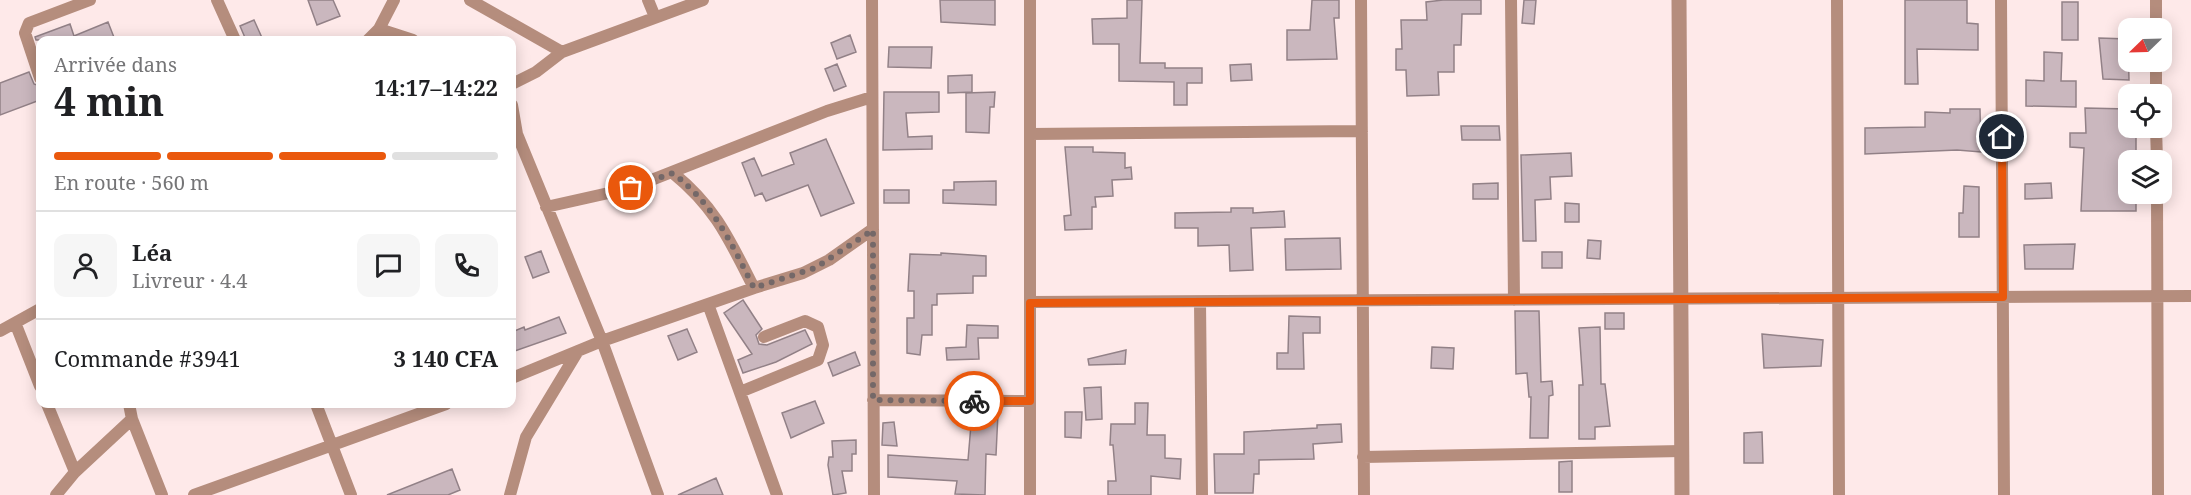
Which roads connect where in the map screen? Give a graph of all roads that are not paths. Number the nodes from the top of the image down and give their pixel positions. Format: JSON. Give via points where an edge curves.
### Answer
{"nodes":[{"id":1,"x":90,"y":0,"type":"edge"},
{"id":2,"x":217,"y":0,"type":"edge"},
{"id":3,"x":394,"y":0,"type":"edge"},
{"id":4,"x":470,"y":0,"type":"edge"},
{"id":5,"x":648,"y":0,"type":"edge"},
{"id":6,"x":703,"y":0,"type":"edge"},
{"id":7,"x":872,"y":0,"type":"edge"},
{"id":8,"x":1030,"y":0,"type":"edge"},
{"id":9,"x":1361,"y":0,"type":"edge"},
{"id":10,"x":1511,"y":0,"type":"edge"},
{"id":11,"x":1678,"y":0,"type":"edge"},
{"id":12,"x":1837,"y":0,"type":"edge"},
{"id":13,"x":2001,"y":0,"type":"edge"},
{"id":14,"x":2156,"y":0,"type":"edge"},
{"id":15,"x":75,"y":2,"type":"edge"},
{"id":16,"x":655,"y":17,"type":"junction"},
{"id":17,"x":2156,"y":18,"type":"edge"},
{"id":18,"x":379,"y":30,"type":"junction"},
{"id":19,"x":233,"y":36,"type":"edge"},
{"id":20,"x":372,"y":36,"type":"edge"},
{"id":21,"x":399,"y":36,"type":"edge"},
{"id":22,"x":562,"y":52,"type":"junction"},
{"id":23,"x":36,"y":66,"type":"edge"},
{"id":24,"x":516,"y":82,"type":"edge"},
{"id":25,"x":872,"y":98,"type":"junction"},
{"id":26,"x":516,"y":128,"type":"edge"},
{"id":27,"x":1362,"y":131,"type":"junction"},
{"id":28,"x":1030,"y":134,"type":"junction"},
{"id":29,"x":673,"y":173,"type":"junction"},
{"id":30,"x":2157,"y":204,"type":"edge"},
{"id":31,"x":546,"y":207,"type":"junction"},
{"id":32,"x":873,"y":230,"type":"junction"},
{"id":33,"x":754,"y":288,"type":"junction"},
{"id":34,"x":2157,"y":296,"type":"junction"},
{"id":35,"x":2191,"y":296,"type":"edge"},
{"id":36,"x":2003,"y":297,"type":"junction"},
{"id":37,"x":1681,"y":298,"type":"junction"},
{"id":38,"x":1838,"y":298,"type":"junction"},
{"id":39,"x":1363,"y":300,"type":"junction"},
{"id":40,"x":1514,"y":300,"type":"junction"},
{"id":41,"x":1200,"y":302,"type":"junction"},
{"id":42,"x":1030,"y":303,"type":"junction"},
{"id":43,"x":708,"y":304,"type":"junction"},
{"id":44,"x":36,"y":312,"type":"edge"},
{"id":45,"x":16,"y":325,"type":"junction"},
{"id":46,"x":0,"y":331,"type":"edge"},
{"id":47,"x":764,"y":337,"type":"dead end"},
{"id":48,"x":602,"y":341,"type":"junction"},
{"id":49,"x":578,"y":351,"type":"junction"},
{"id":50,"x":36,"y":376,"type":"edge"},
{"id":51,"x":516,"y":376,"type":"edge"},
{"id":52,"x":740,"y":392,"type":"junction"},
{"id":53,"x":873,"y":400,"type":"junction"},
{"id":54,"x":1030,"y":401,"type":"junction"},
{"id":55,"x":49,"y":408,"type":"edge"},
{"id":56,"x":130,"y":408,"type":"edge"},
{"id":57,"x":318,"y":408,"type":"edge"},
{"id":58,"x":435,"y":408,"type":"edge"},
{"id":59,"x":132,"y":419,"type":"junction"},
{"id":60,"x":333,"y":444,"type":"junction"},
{"id":61,"x":1682,"y":451,"type":"junction"},
{"id":62,"x":1363,"y":457,"type":"junction"},
{"id":63,"x":75,"y":472,"type":"junction"},
{"id":64,"x":56,"y":495,"type":"edge"},
{"id":65,"x":162,"y":495,"type":"edge"},
{"id":66,"x":194,"y":495,"type":"edge"},
{"id":67,"x":351,"y":495,"type":"edge"},
{"id":68,"x":510,"y":495,"type":"edge"},
{"id":69,"x":657,"y":495,"type":"edge"},
{"id":70,"x":777,"y":495,"type":"edge"},
{"id":71,"x":874,"y":495,"type":"edge"},
{"id":72,"x":1030,"y":495,"type":"edge"},
{"id":73,"x":1202,"y":495,"type":"edge"},
{"id":74,"x":1364,"y":495,"type":"edge"},
{"id":75,"x":1682,"y":495,"type":"edge"},
{"id":76,"x":1839,"y":495,"type":"edge"},
{"id":77,"x":2004,"y":495,"type":"edge"},
{"id":78,"x":2158,"y":495,"type":"edge"}],
"edges":[{"from":1,"to":15,"type":"street"},
{"from":2,"to":19,"type":"street"},
{"from":3,"to":18,"type":"street"},
{"from":4,"to":22,"type":"street"},
{"from":5,"to":16,"type":"street"},
{"from":6,"to":16,"type":"street"},
{"from":7,"to":25,"type":"street"},
{"from":8,"to":28,"type":"street"},
{"from":9,"to":27,"type":"street"},
{"from":10,"to":40,"type":"street"},
{"from":11,"to":37,"type":"street"},
{"from":12,"to":38,"type":"street"},
{"from":13,"to":36,"type":"street"},
{"from":14,"to":17,"type":"street"},
{"from":15,"to":23,"type":"street","via":[[28,23],[25,33]]},
{"from":16,"to":22,"type":"street"},
{"from":18,"to":20,"type":"street"},
{"from":18,"to":21,"type":"street"},
{"from":22,"to":24,"type":"street"},
{"from":25,"to":29,"type":"street","via":[[827,111]]},
{"from":25,"to":32,"type":"street"},
{"from":26,"to":31,"type":"street"},
{"from":27,"to":28,"type":"street"},
{"from":27,"to":39,"type":"street"},
{"from":28,"to":42,"type":"street"},
{"from":29,"to":31,"type":"street","via":[[631,188]]},
{"from":29,"to":33,"type":"street","via":[[714,213]]},
{"from":30,"to":34,"type":"street"},
{"from":31,"to":48,"type":"street"},
{"from":32,"to":33,"type":"street","via":[[815,268]]},
{"from":32,"to":53,"type":"street"},
{"from":33,"to":43,"type":"street"},
{"from":34,"to":35,"type":"street"},
{"from":34,"to":36,"type":"street"},
{"from":34,"to":78,"type":"street"},
{"from":36,"to":38,"type":"street"},
{"from":36,"to":77,"type":"street"},
{"from":37,"to":38,"type":"street"},
{"from":37,"to":40,"type":"street"},
{"from":37,"to":61,"type":"street"},
{"from":38,"to":76,"type":"street"},
{"from":39,"to":40,"type":"street"},
{"from":39,"to":41,"type":"street"},
{"from":39,"to":62,"type":"street"},
{"from":41,"to":42,"type":"street"},
{"from":41,"to":73,"type":"street"},
{"from":42,"to":54,"type":"street"},
{"from":43,"to":48,"type":"street"},
{"from":43,"to":52,"type":"street"},
{"from":44,"to":45,"type":"street"},
{"from":45,"to":46,"type":"street"},
{"from":45,"to":50,"type":"street"},
{"from":47,"to":52,"type":"street","via":[[805,321],[818,327],[823,345],[818,360]]},
{"from":48,"to":49,"type":"street"},
{"from":48,"to":69,"type":"street"},
{"from":49,"to":51,"type":"street"},
{"from":49,"to":68,"type":"street","via":[[526,437]]},
{"from":52,"to":70,"type":"street"},
{"from":53,"to":54,"type":"street"},
{"from":53,"to":71,"type":"street"},
{"from":54,"to":72,"type":"street"},
{"from":55,"to":63,"type":"street"},
{"from":56,"to":59,"type":"street"},
{"from":57,"to":60,"type":"street"},
{"from":58,"to":60,"type":"street"},
{"from":59,"to":63,"type":"street"},
{"from":59,"to":65,"type":"street"},
{"from":60,"to":66,"type":"street"},
{"from":60,"to":67,"type":"street"},
{"from":61,"to":62,"type":"street"},
{"from":61,"to":75,"type":"street"},
{"from":62,"to":74,"type":"street"},
{"from":63,"to":64,"type":"street"}]}
